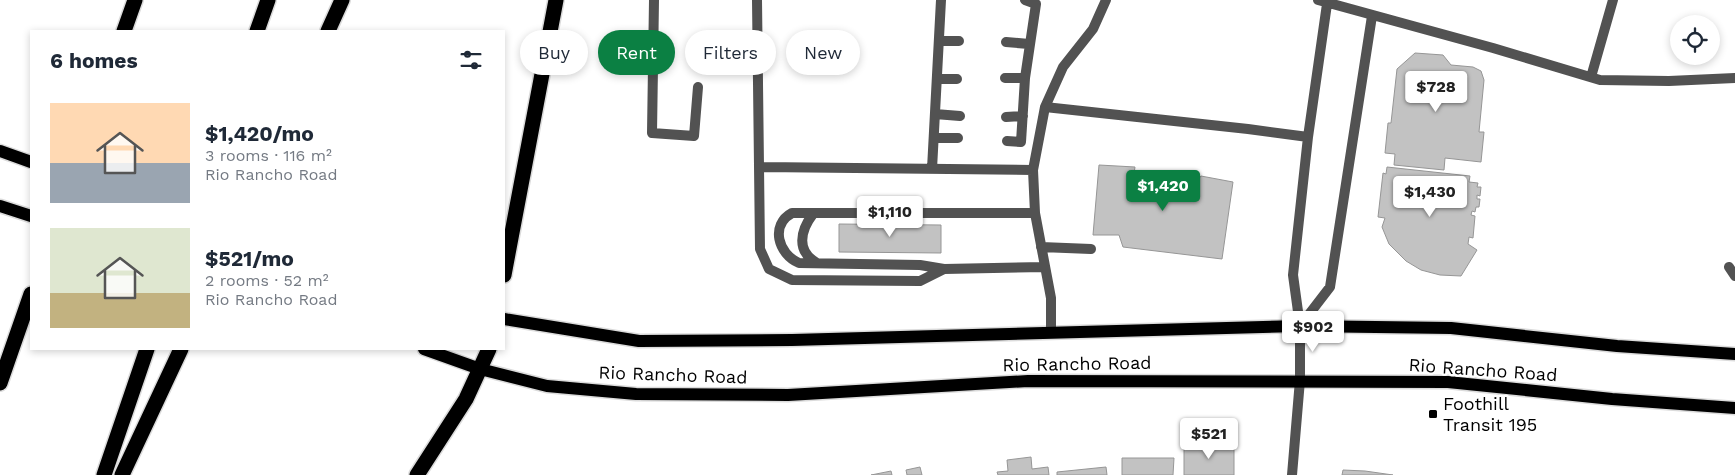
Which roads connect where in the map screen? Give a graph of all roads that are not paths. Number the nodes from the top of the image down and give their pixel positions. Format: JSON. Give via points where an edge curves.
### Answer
{"nodes":[{"id":1,"x":135,"y":0,"type":"edge"},
{"id":2,"x":268,"y":0,"type":"edge"},
{"id":3,"x":342,"y":0,"type":"edge"},
{"id":4,"x":556,"y":0,"type":"edge"},
{"id":5,"x":654,"y":0,"type":"edge"},
{"id":6,"x":757,"y":0,"type":"edge"},
{"id":7,"x":941,"y":0,"type":"edge"},
{"id":8,"x":1026,"y":0,"type":"edge"},
{"id":9,"x":1106,"y":0,"type":"edge"},
{"id":10,"x":1613,"y":0,"type":"edge"},
{"id":11,"x":1322,"y":2,"type":"edge"},
{"id":12,"x":1372,"y":16,"type":"junction"},
{"id":13,"x":124,"y":30,"type":"edge"},
{"id":14,"x":257,"y":30,"type":"edge"},
{"id":15,"x":328,"y":30,"type":"edge"},
{"id":16,"x":939,"y":41,"type":"junction"},
{"id":17,"x":959,"y":41,"type":"dead end"},
{"id":18,"x":1006,"y":42,"type":"dead end"},
{"id":19,"x":1029,"y":44,"type":"junction"},
{"id":20,"x":1591,"y":77,"type":"junction"},
{"id":21,"x":1005,"y":78,"type":"dead end"},
{"id":22,"x":1025,"y":78,"type":"junction"},
{"id":23,"x":1735,"y":78,"type":"edge"},
{"id":24,"x":937,"y":79,"type":"junction"},
{"id":25,"x":958,"y":79,"type":"dead end"},
{"id":26,"x":698,"y":87,"type":"dead end"},
{"id":27,"x":1045,"y":107,"type":"junction"},
{"id":28,"x":935,"y":114,"type":"junction"},
{"id":29,"x":960,"y":116,"type":"dead end"},
{"id":30,"x":1006,"y":116,"type":"dead end"},
{"id":31,"x":1023,"y":116,"type":"junction"},
{"id":32,"x":1308,"y":137,"type":"junction"},
{"id":33,"x":934,"y":138,"type":"junction"},
{"id":34,"x":958,"y":138,"type":"dead end"},
{"id":35,"x":1007,"y":141,"type":"dead end"},
{"id":36,"x":5,"y":153,"type":"edge"},
{"id":37,"x":30,"y":162,"type":"edge"},
{"id":38,"x":760,"y":167,"type":"junction"},
{"id":39,"x":932,"y":169,"type":"junction"},
{"id":40,"x":1033,"y":170,"type":"junction"},
{"id":41,"x":0,"y":206,"type":"edge"},
{"id":42,"x":1035,"y":213,"type":"junction"},
{"id":43,"x":814,"y":214,"type":"junction"},
{"id":44,"x":30,"y":216,"type":"edge"},
{"id":45,"x":1041,"y":247,"type":"junction"},
{"id":46,"x":1090,"y":249,"type":"dead end"},
{"id":47,"x":817,"y":263,"type":"junction"},
{"id":48,"x":1729,"y":267,"type":"dead end"},
{"id":49,"x":1046,"y":268,"type":"junction"},
{"id":50,"x":944,"y":269,"type":"junction"},
{"id":51,"x":505,"y":270,"type":"edge"},
{"id":52,"x":1735,"y":276,"type":"edge"},
{"id":53,"x":30,"y":297,"type":"edge"},
{"id":54,"x":505,"y":319,"type":"edge"},
{"id":55,"x":1300,"y":326,"type":"junction"},
{"id":56,"x":1051,"y":331,"type":"junction"},
{"id":57,"x":147,"y":350,"type":"edge"},
{"id":58,"x":181,"y":350,"type":"edge"},
{"id":59,"x":427,"y":350,"type":"edge"},
{"id":60,"x":489,"y":350,"type":"edge"},
{"id":61,"x":1735,"y":354,"type":"edge"},
{"id":62,"x":480,"y":368,"type":"junction"},
{"id":63,"x":1300,"y":380,"type":"junction"},
{"id":64,"x":0,"y":383,"type":"edge"},
{"id":65,"x":1735,"y":408,"type":"edge"},
{"id":66,"x":104,"y":475,"type":"edge"},
{"id":67,"x":122,"y":475,"type":"edge"},
{"id":68,"x":417,"y":475,"type":"edge"},
{"id":69,"x":1292,"y":475,"type":"edge"}],
"edges":[{"from":1,"to":13,"type":"highway"},
{"from":2,"to":14,"type":"highway"},
{"from":3,"to":15,"type":"highway"},
{"from":4,"to":51,"type":"highway"},
{"from":5,"to":26,"type":"street","via":[[652,133],[694,136]]},
{"from":6,"to":38,"type":"street"},
{"from":7,"to":16,"type":"street"},
{"from":8,"to":19,"type":"street","via":[[1036,4]]},
{"from":9,"to":27,"type":"street","via":[[1093,29],[1063,67]]},
{"from":10,"to":20,"type":"street"},
{"from":11,"to":12,"type":"street"},
{"from":11,"to":32,"type":"street"},
{"from":12,"to":20,"type":"street"},
{"from":12,"to":55,"type":"street","via":[[1330,287]]},
{"from":16,"to":17,"type":"street"},
{"from":16,"to":24,"type":"street"},
{"from":18,"to":19,"type":"street"},
{"from":19,"to":22,"type":"street"},
{"from":20,"to":23,"type":"street","via":[[1600,80],[1669,81]]},
{"from":21,"to":22,"type":"street"},
{"from":22,"to":31,"type":"street"},
{"from":24,"to":25,"type":"street"},
{"from":24,"to":28,"type":"street"},
{"from":27,"to":32,"type":"street"},
{"from":27,"to":40,"type":"street"},
{"from":28,"to":29,"type":"street"},
{"from":28,"to":33,"type":"street"},
{"from":30,"to":31,"type":"street"},
{"from":31,"to":35,"type":"street","via":[[1021,142]]},
{"from":32,"to":55,"type":"street","via":[[1293,275]]},
{"from":33,"to":34,"type":"street"},
{"from":33,"to":39,"type":"street"},
{"from":36,"to":37,"type":"main road"},
{"from":38,"to":39,"type":"street"},
{"from":38,"to":50,"type":"street","via":[[760,249],[769,269],[792,280],[920,281]]},
{"from":39,"to":40,"type":"street"},
{"from":40,"to":42,"type":"street"},
{"from":41,"to":44,"type":"main road"},
{"from":42,"to":43,"type":"street"},
{"from":42,"to":45,"type":"street"},
{"from":43,"to":47,"type":"street","via":[[802,235],[803,249],[808,258]]},
{"from":43,"to":47,"type":"street","via":[[792,213],[784,218],[780,226],[781,249],[789,259],[799,263]]},
{"from":45,"to":46,"type":"street"},
{"from":45,"to":49,"type":"street"},
{"from":47,"to":50,"type":"street","via":[[920,265]]},
{"from":48,"to":52,"type":"street"},
{"from":49,"to":50,"type":"street"},
{"from":49,"to":56,"type":"street","via":[[1051,298]]},
{"from":53,"to":64,"type":"highway"},
{"from":54,"to":56,"type":"main road","name":"Rio Rancho Road","via":[[639,340],[792,340]]},
{"from":55,"to":56,"type":"main road","name":"Rio Rancho Road"},
{"from":55,"to":61,"type":"main road","name":"Rio Rancho Road","via":[[1451,328],[1617,346]]},
{"from":55,"to":63,"type":"street"},
{"from":57,"to":66,"type":"highway"},
{"from":58,"to":67,"type":"highway"},
{"from":59,"to":62,"type":"main road","name":"Rio Rancho Road"},
{"from":60,"to":62,"type":"highway"},
{"from":62,"to":63,"type":"main road","name":"Rio Rancho Road","via":[[547,386],[636,394],[788,395],[1028,380]]},
{"from":62,"to":68,"type":"highway","via":[[466,399]]},
{"from":63,"to":65,"type":"main road","name":"Rio Rancho Road","via":[[1448,382]]},
{"from":63,"to":69,"type":"street"}]}
